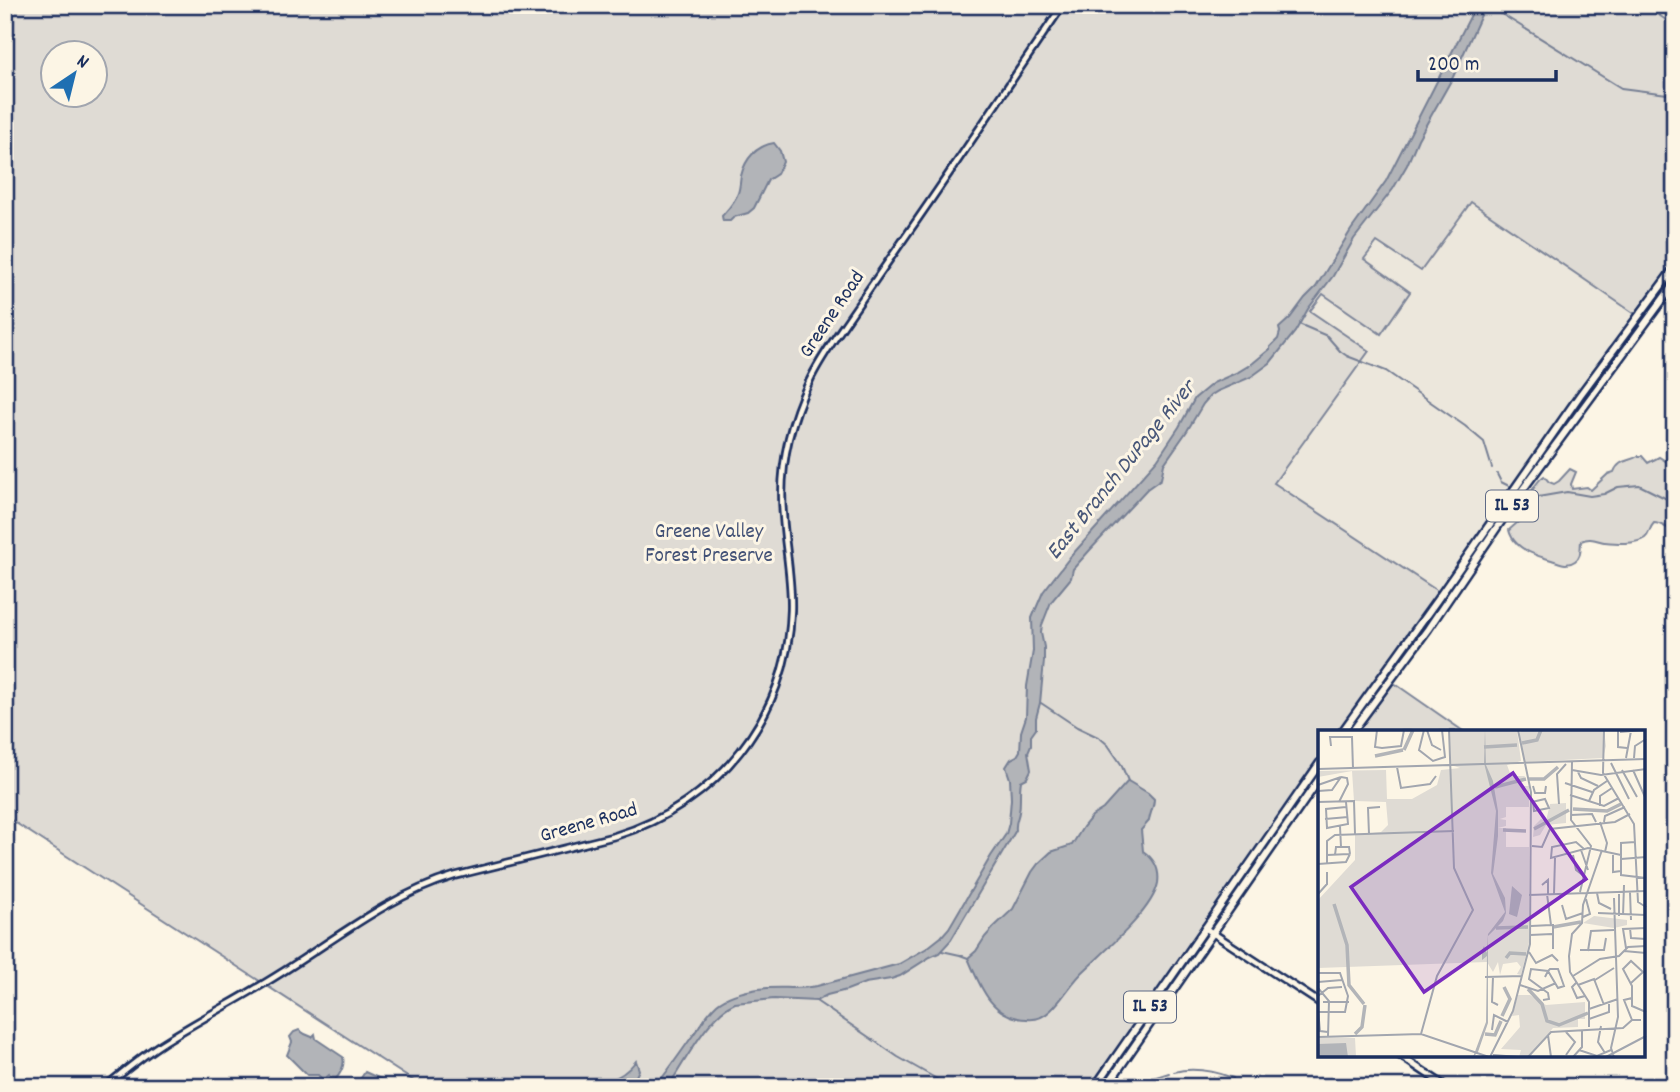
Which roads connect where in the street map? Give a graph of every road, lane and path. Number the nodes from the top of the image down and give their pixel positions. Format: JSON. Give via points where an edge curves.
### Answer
{"nodes":[{"id":1,"x":1063,"y":5,"type":"edge"},
{"id":2,"x":1675,"y":267,"type":"edge"},
{"id":3,"x":1675,"y":283,"type":"edge"},
{"id":4,"x":1343,"y":730,"type":"edge"},
{"id":5,"x":1353,"y":730,"type":"edge"},
{"id":6,"x":1318,"y":766,"type":"edge"},
{"id":7,"x":1318,"y":781,"type":"edge"},
{"id":8,"x":1205,"y":928,"type":"junction"},
{"id":9,"x":1212,"y":933,"type":"junction"},
{"id":10,"x":1318,"y":1002,"type":"edge"},
{"id":11,"x":1402,"y":1057,"type":"edge"},
{"id":12,"x":105,"y":1087,"type":"edge"},
{"id":13,"x":1095,"y":1087,"type":"edge"},
{"id":14,"x":1106,"y":1087,"type":"edge"},
{"id":15,"x":1447,"y":1087,"type":"edge"}],
"edges":[{"from":1,"to":12,"type":"street","name":"Greene Road","via":[[822,358],[803,395],[791,427],[783,473],[791,596],[787,647],[768,707],[727,767],[690,800],[636,829],[445,878],[403,896],[162,1043]]},
{"from":2,"to":4,"type":"main road","number":"IL 53"},
{"from":3,"to":5,"type":"main road","number":"IL 53"},
{"from":6,"to":8,"type":"main road","number":"IL 53"},
{"from":7,"to":9,"type":"main road","number":"IL 53"},
{"from":8,"to":9,"type":"main road"},
{"from":8,"to":13,"type":"main road","number":"IL 53"},
{"from":9,"to":10,"type":"main road"},
{"from":9,"to":14,"type":"main road","number":"IL 53"},
{"from":11,"to":15,"type":"main road"}]}
